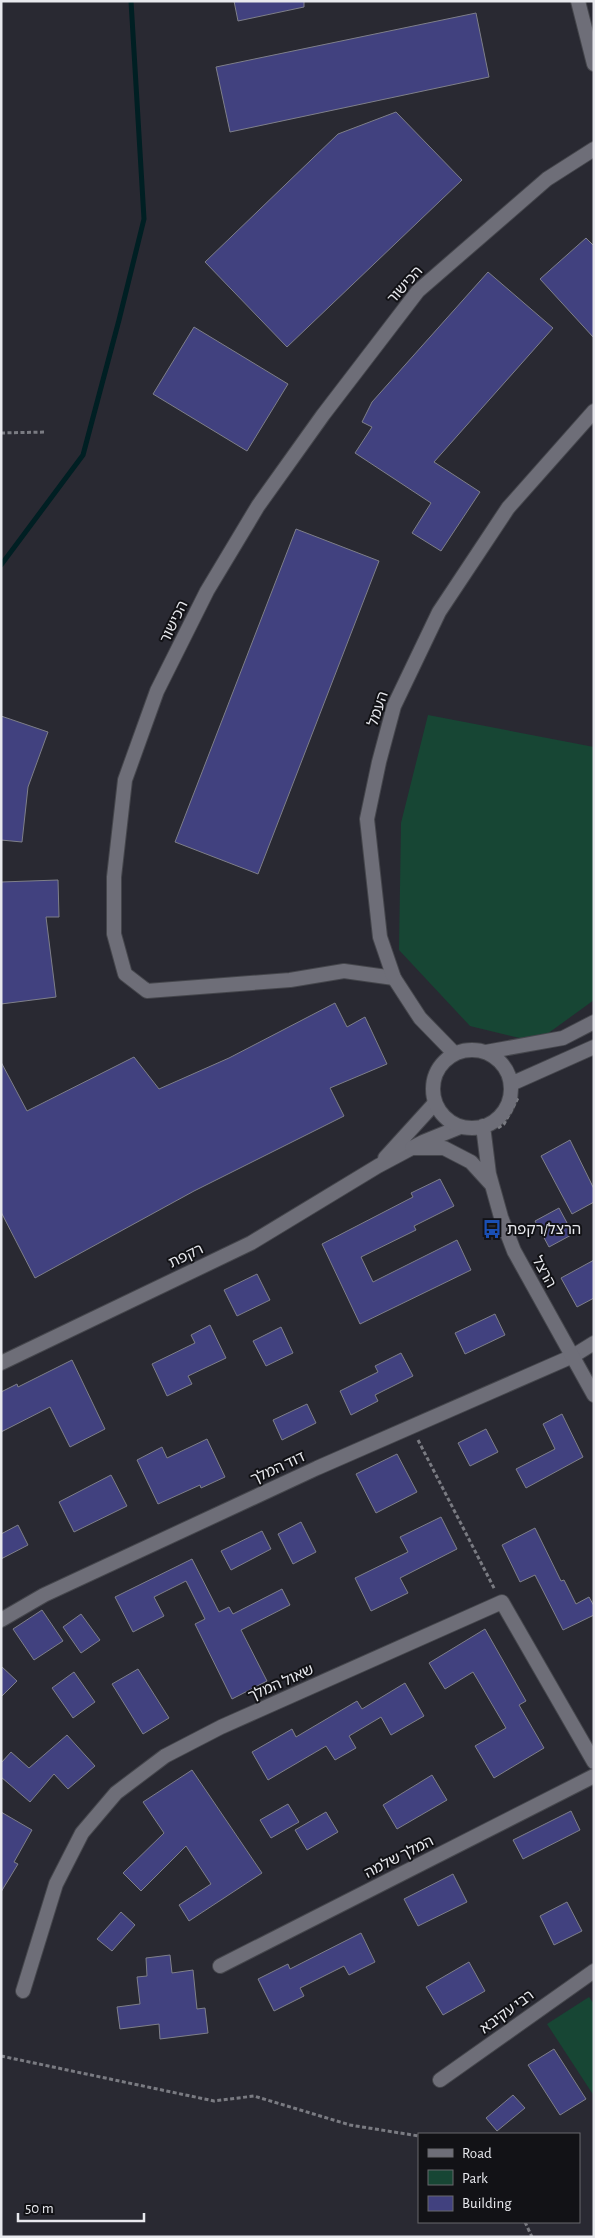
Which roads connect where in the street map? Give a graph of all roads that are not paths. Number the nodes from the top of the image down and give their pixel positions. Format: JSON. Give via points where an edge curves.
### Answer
{"nodes":[{"id":1,"x":578,"y":1,"type":"edge"},
{"id":2,"x":594,"y":64,"type":"edge"},
{"id":3,"x":594,"y":149,"type":"edge"},
{"id":4,"x":594,"y":411,"type":"edge"},
{"id":5,"x":394,"y":978,"type":"junction"},
{"id":6,"x":594,"y":1022,"type":"edge"},
{"id":7,"x":594,"y":1047,"type":"edge"},
{"id":8,"x":486,"y":1052,"type":"junction"},
{"id":9,"x":454,"y":1053,"type":"junction"},
{"id":10,"x":516,"y":1088,"type":"junction"},
{"id":11,"x":435,"y":1103,"type":"junction"},
{"id":12,"x":460,"y":1126,"type":"junction"},
{"id":13,"x":484,"y":1131,"type":"junction"},
{"id":14,"x":412,"y":1148,"type":"junction"},
{"id":15,"x":378,"y":1166,"type":"junction"},
{"id":16,"x":493,"y":1186,"type":"junction"},
{"id":17,"x":594,"y":1342,"type":"edge"},
{"id":18,"x":573,"y":1356,"type":"junction"},
{"id":19,"x":1,"y":1363,"type":"edge"},
{"id":20,"x":594,"y":1395,"type":"edge"},
{"id":21,"x":1,"y":1620,"type":"edge"},
{"id":22,"x":594,"y":1762,"type":"edge"},
{"id":23,"x":594,"y":1776,"type":"edge"},
{"id":24,"x":220,"y":1966,"type":"dead end"},
{"id":25,"x":594,"y":1971,"type":"edge"},
{"id":26,"x":23,"y":1991,"type":"dead end"},
{"id":27,"x":440,"y":2080,"type":"dead end"}],
"edges":[{"from":1,"to":2,"type":"street"},
{"from":3,"to":5,"type":"street","name":"הכישור","via":[[548,179],[418,291],[323,415],[258,506],[207,591],[158,691],[126,780],[114,877],[114,934],[125,974],[147,991],[290,980],[344,971]]},
{"from":4,"to":5,"type":"street","name":"העמל","via":[[508,508],[439,612],[394,706],[367,819],[380,937]]},
{"from":5,"to":9,"type":"street","name":"העמל","via":[[420,1018]]},
{"from":6,"to":8,"type":"street","via":[[563,1038]]},
{"from":7,"to":10,"type":"street"},
{"from":8,"to":9,"type":"street","via":[[476,1049]]},
{"from":8,"to":10,"type":"street","via":[[503,1065]]},
{"from":9,"to":11,"type":"street","via":[[437,1069],[433,1086]]},
{"from":10,"to":13,"type":"street","via":[[505,1110]]},
{"from":11,"to":12,"type":"street","via":[[441,1113]]},
{"from":11,"to":15,"type":"street","name":"רקפת"},
{"from":12,"to":13,"type":"street"},
{"from":12,"to":14,"type":"street","name":"רקפת"},
{"from":13,"to":16,"type":"street","name":"הרצל"},
{"from":14,"to":15,"type":"street","name":"רקפת"},
{"from":14,"to":16,"type":"street","via":[[444,1148],[471,1162]]},
{"from":15,"to":19,"type":"street","name":"רקפת","via":[[250,1243]]},
{"from":16,"to":18,"type":"street","name":"הרצל","via":[[514,1251]]},
{"from":17,"to":18,"type":"street","name":"דוד המלך"},
{"from":18,"to":20,"type":"street","name":"הרצל"},
{"from":18,"to":21,"type":"street","name":"דוד המלך","via":[[411,1426],[44,1595]]},
{"from":22,"to":26,"type":"street","name":"שאול המלך","via":[[502,1602],[221,1727],[165,1756],[116,1793],[82,1833],[56,1884]]},
{"from":23,"to":24,"type":"street","name":"המלך שלמה"},
{"from":25,"to":27,"type":"street","name":"רבי עקיבא"}]}
